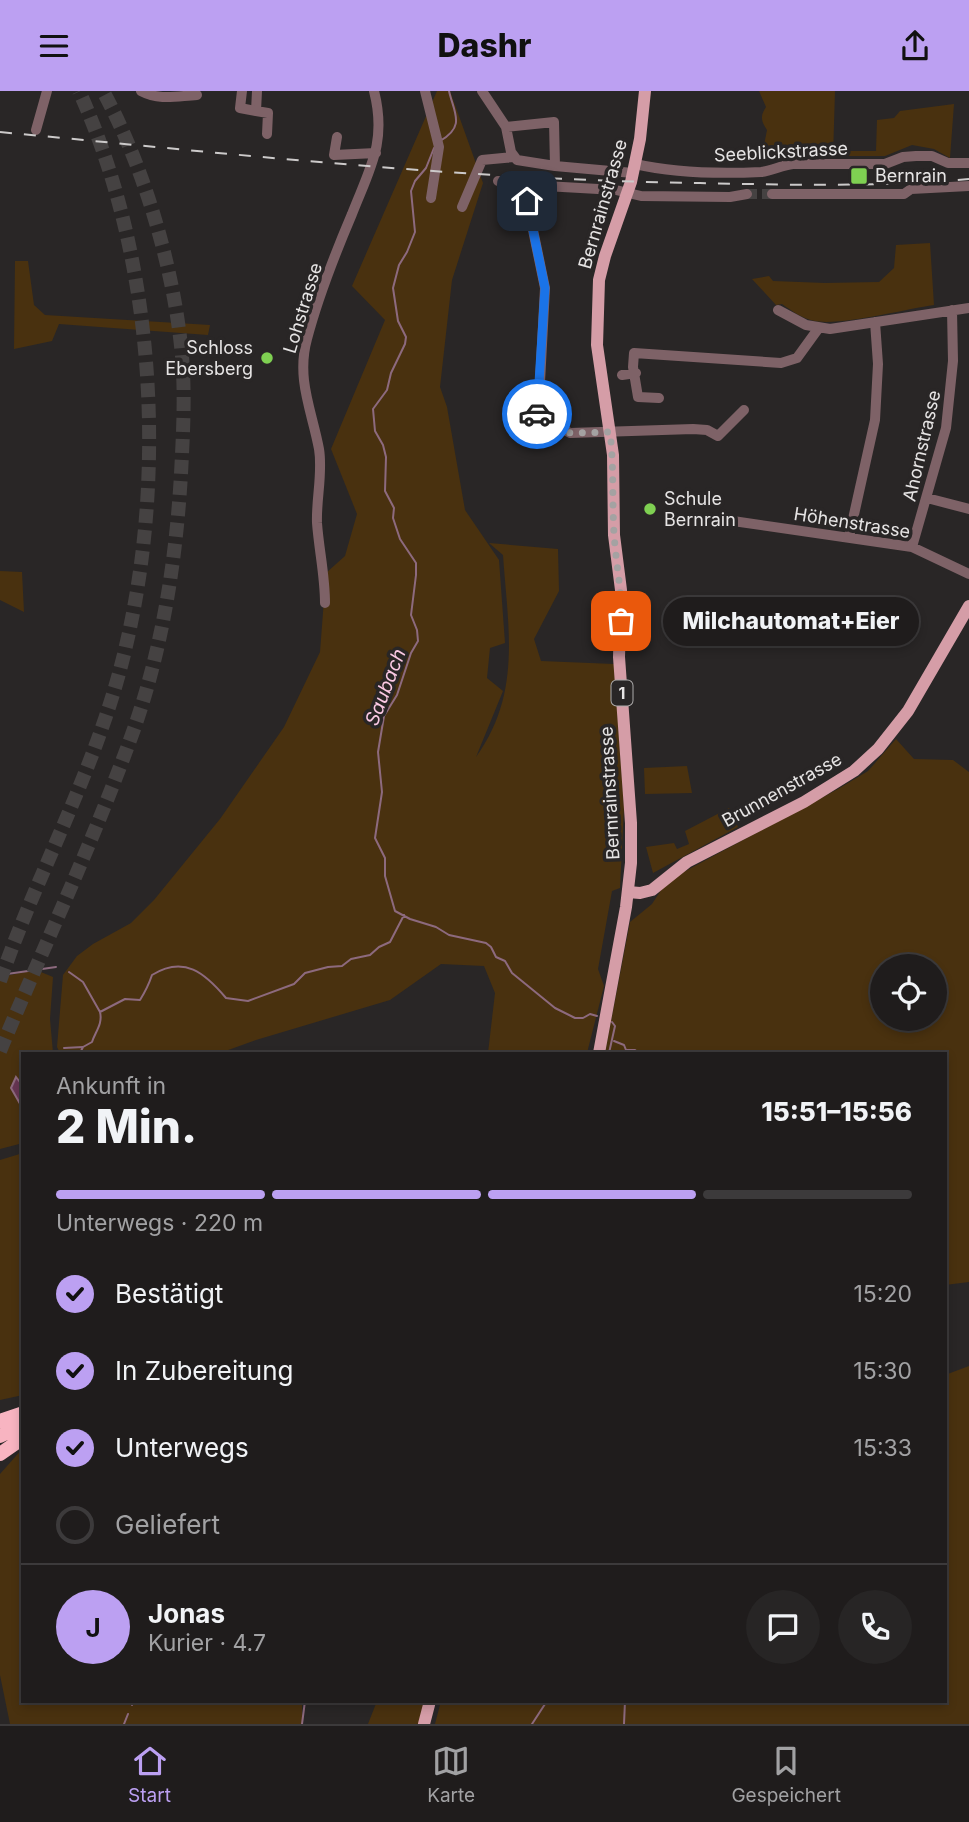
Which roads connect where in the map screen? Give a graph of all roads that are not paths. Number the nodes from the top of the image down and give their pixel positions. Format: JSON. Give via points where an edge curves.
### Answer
{"nodes":[{"id":1,"x":47,"y":91,"type":"edge"},
{"id":2,"x":141,"y":91,"type":"edge"},
{"id":3,"x":242,"y":91,"type":"edge"},
{"id":4,"x":257,"y":91,"type":"edge"},
{"id":5,"x":374,"y":91,"type":"edge"},
{"id":6,"x":425,"y":91,"type":"edge"},
{"id":7,"x":482,"y":91,"type":"edge"},
{"id":8,"x":645,"y":91,"type":"edge"},
{"id":9,"x":197,"y":95,"type":"dead end"},
{"id":10,"x":256,"y":111,"type":"junction"},
{"id":11,"x":506,"y":127,"type":"junction"},
{"id":12,"x":36,"y":130,"type":"dead end"},
{"id":13,"x":267,"y":134,"type":"dead end"},
{"id":14,"x":337,"y":137,"type":"dead end"},
{"id":15,"x":376,"y":153,"type":"junction"},
{"id":16,"x":514,"y":157,"type":"junction"},
{"id":17,"x":969,"y":163,"type":"edge"},
{"id":18,"x":555,"y":166,"type":"junction"},
{"id":19,"x":634,"y":168,"type":"junction"},
{"id":20,"x":499,"y":181,"type":"dead end"},
{"id":21,"x":527,"y":185,"type":"junction"},
{"id":22,"x":969,"y":186,"type":"edge"},
{"id":23,"x":628,"y":194,"type":"junction"},
{"id":24,"x":747,"y":194,"type":"tunnel mouth"},
{"id":25,"x":772,"y":194,"type":"tunnel mouth"},
{"id":26,"x":430,"y":198,"type":"dead end"},
{"id":27,"x":462,"y":207,"type":"dead end"},
{"id":28,"x":969,"y":308,"type":"edge"},
{"id":29,"x":778,"y":310,"type":"dead end"},
{"id":30,"x":953,"y":310,"type":"junction"},
{"id":31,"x":875,"y":322,"type":"junction"},
{"id":32,"x":818,"y":329,"type":"junction"},
{"id":33,"x":636,"y":373,"type":"junction"},
{"id":34,"x":622,"y":375,"type":"dead end"},
{"id":35,"x":659,"y":398,"type":"dead end"},
{"id":36,"x":744,"y":410,"type":"dead end"},
{"id":37,"x":610,"y":432,"type":"junction"},
{"id":38,"x":927,"y":498,"type":"junction"},
{"id":39,"x":969,"y":509,"type":"edge"},
{"id":40,"x":726,"y":520,"type":"dead end"},
{"id":41,"x":849,"y":537,"type":"junction"},
{"id":42,"x":912,"y":547,"type":"junction"},
{"id":43,"x":969,"y":574,"type":"edge"},
{"id":44,"x":325,"y":603,"type":"dead end"},
{"id":45,"x":969,"y":606,"type":"edge"},
{"id":46,"x":629,"y":888,"type":"junction"},
{"id":47,"x":599,"y":1052,"type":"edge"},
{"id":48,"x":21,"y":1414,"type":"edge"},
{"id":49,"x":0,"y":1421,"type":"edge"},
{"id":50,"x":21,"y":1426,"type":"edge"},
{"id":51,"x":21,"y":1433,"type":"edge"},
{"id":52,"x":0,"y":1436,"type":"edge"},
{"id":53,"x":21,"y":1439,"type":"edge"},
{"id":54,"x":0,"y":1442,"type":"edge"},
{"id":55,"x":0,"y":1454,"type":"edge"},
{"id":56,"x":429,"y":1703,"type":"edge"},
{"id":57,"x":424,"y":1724,"type":"edge"}],
"edges":[{"from":1,"to":12,"type":"street"},
{"from":2,"to":9,"type":"street","via":[[170,98]]},
{"from":3,"to":10,"type":"street","via":[[240,109]]},
{"from":4,"to":10,"type":"street"},
{"from":5,"to":15,"type":"street","name":"Lohstrasse","via":[[379,128]]},
{"from":6,"to":26,"type":"street","via":[[438,143]]},
{"from":7,"to":11,"type":"street"},
{"from":8,"to":19,"type":"main road","name":"Bernrainstrasse","number":"1"},
{"from":10,"to":13,"type":"street","via":[[268,113]]},
{"from":11,"to":16,"type":"street"},
{"from":11,"to":18,"type":"street","via":[[554,122]]},
{"from":14,"to":15,"type":"street","via":[[334,155]]},
{"from":15,"to":44,"type":"street","name":"Lohstrasse","via":[[325,286],[302,367],[319,451],[317,522]]},
{"from":16,"to":18,"type":"street","name":"Seeblickstrasse","via":[[525,163]]},
{"from":16,"to":27,"type":"street","via":[[482,160]]},
{"from":17,"to":19,"type":"street","name":"Seeblickstrasse","via":[[907,156],[885,164],[793,164],[765,172]]},
{"from":18,"to":19,"type":"street","name":"Seeblickstrasse"},
{"from":19,"to":23,"type":"main road","name":"Bernrainstrasse","number":"1"},
{"from":20,"to":21,"type":"street"},
{"from":21,"to":23,"type":"street"},
{"from":21,"to":37,"type":"street","via":[[545,288],[536,414],[570,433]]},
{"from":22,"to":25,"type":"street","via":[[911,189],[904,194]]},
{"from":23,"to":24,"type":"street"},
{"from":23,"to":37,"type":"main road","name":"Bernrainstrasse","number":"1","via":[[599,280],[597,345]]},
{"from":28,"to":30,"type":"street"},
{"from":29,"to":32,"type":"street"},
{"from":30,"to":31,"type":"street"},
{"from":30,"to":38,"type":"street","name":"Ahornstrasse","via":[[951,395]]},
{"from":31,"to":32,"type":"street"},
{"from":31,"to":41,"type":"street","via":[[875,420]]},
{"from":32,"to":33,"type":"street","via":[[803,352],[790,361],[634,353]]},
{"from":33,"to":34,"type":"street"},
{"from":33,"to":35,"type":"street","via":[[638,397]]},
{"from":36,"to":37,"type":"street","via":[[718,436],[693,429]]},
{"from":37,"to":46,"type":"main road","name":"Bernrainstrasse","number":"1","via":[[621,590],[619,657],[630,787]]},
{"from":38,"to":39,"type":"street"},
{"from":38,"to":42,"type":"street","name":"Ahornstrasse"},
{"from":40,"to":41,"type":"street","name":"Höhenstrasse"},
{"from":41,"to":42,"type":"street","name":"Höhenstrasse"},
{"from":42,"to":43,"type":"street","name":"Höhenstrasse"},
{"from":45,"to":46,"type":"main road","name":"Brunnenstrasse","via":[[908,711],[866,761],[836,784],[687,862],[648,891]]},
{"from":46,"to":47,"type":"main road","name":"Bernrainstrasse","number":"1"},
{"from":48,"to":49,"type":"highway"},
{"from":50,"to":52,"type":"highway"},
{"from":51,"to":54,"type":"highway"},
{"from":53,"to":55,"type":"highway"},
{"from":56,"to":57,"type":"main road"}]}
